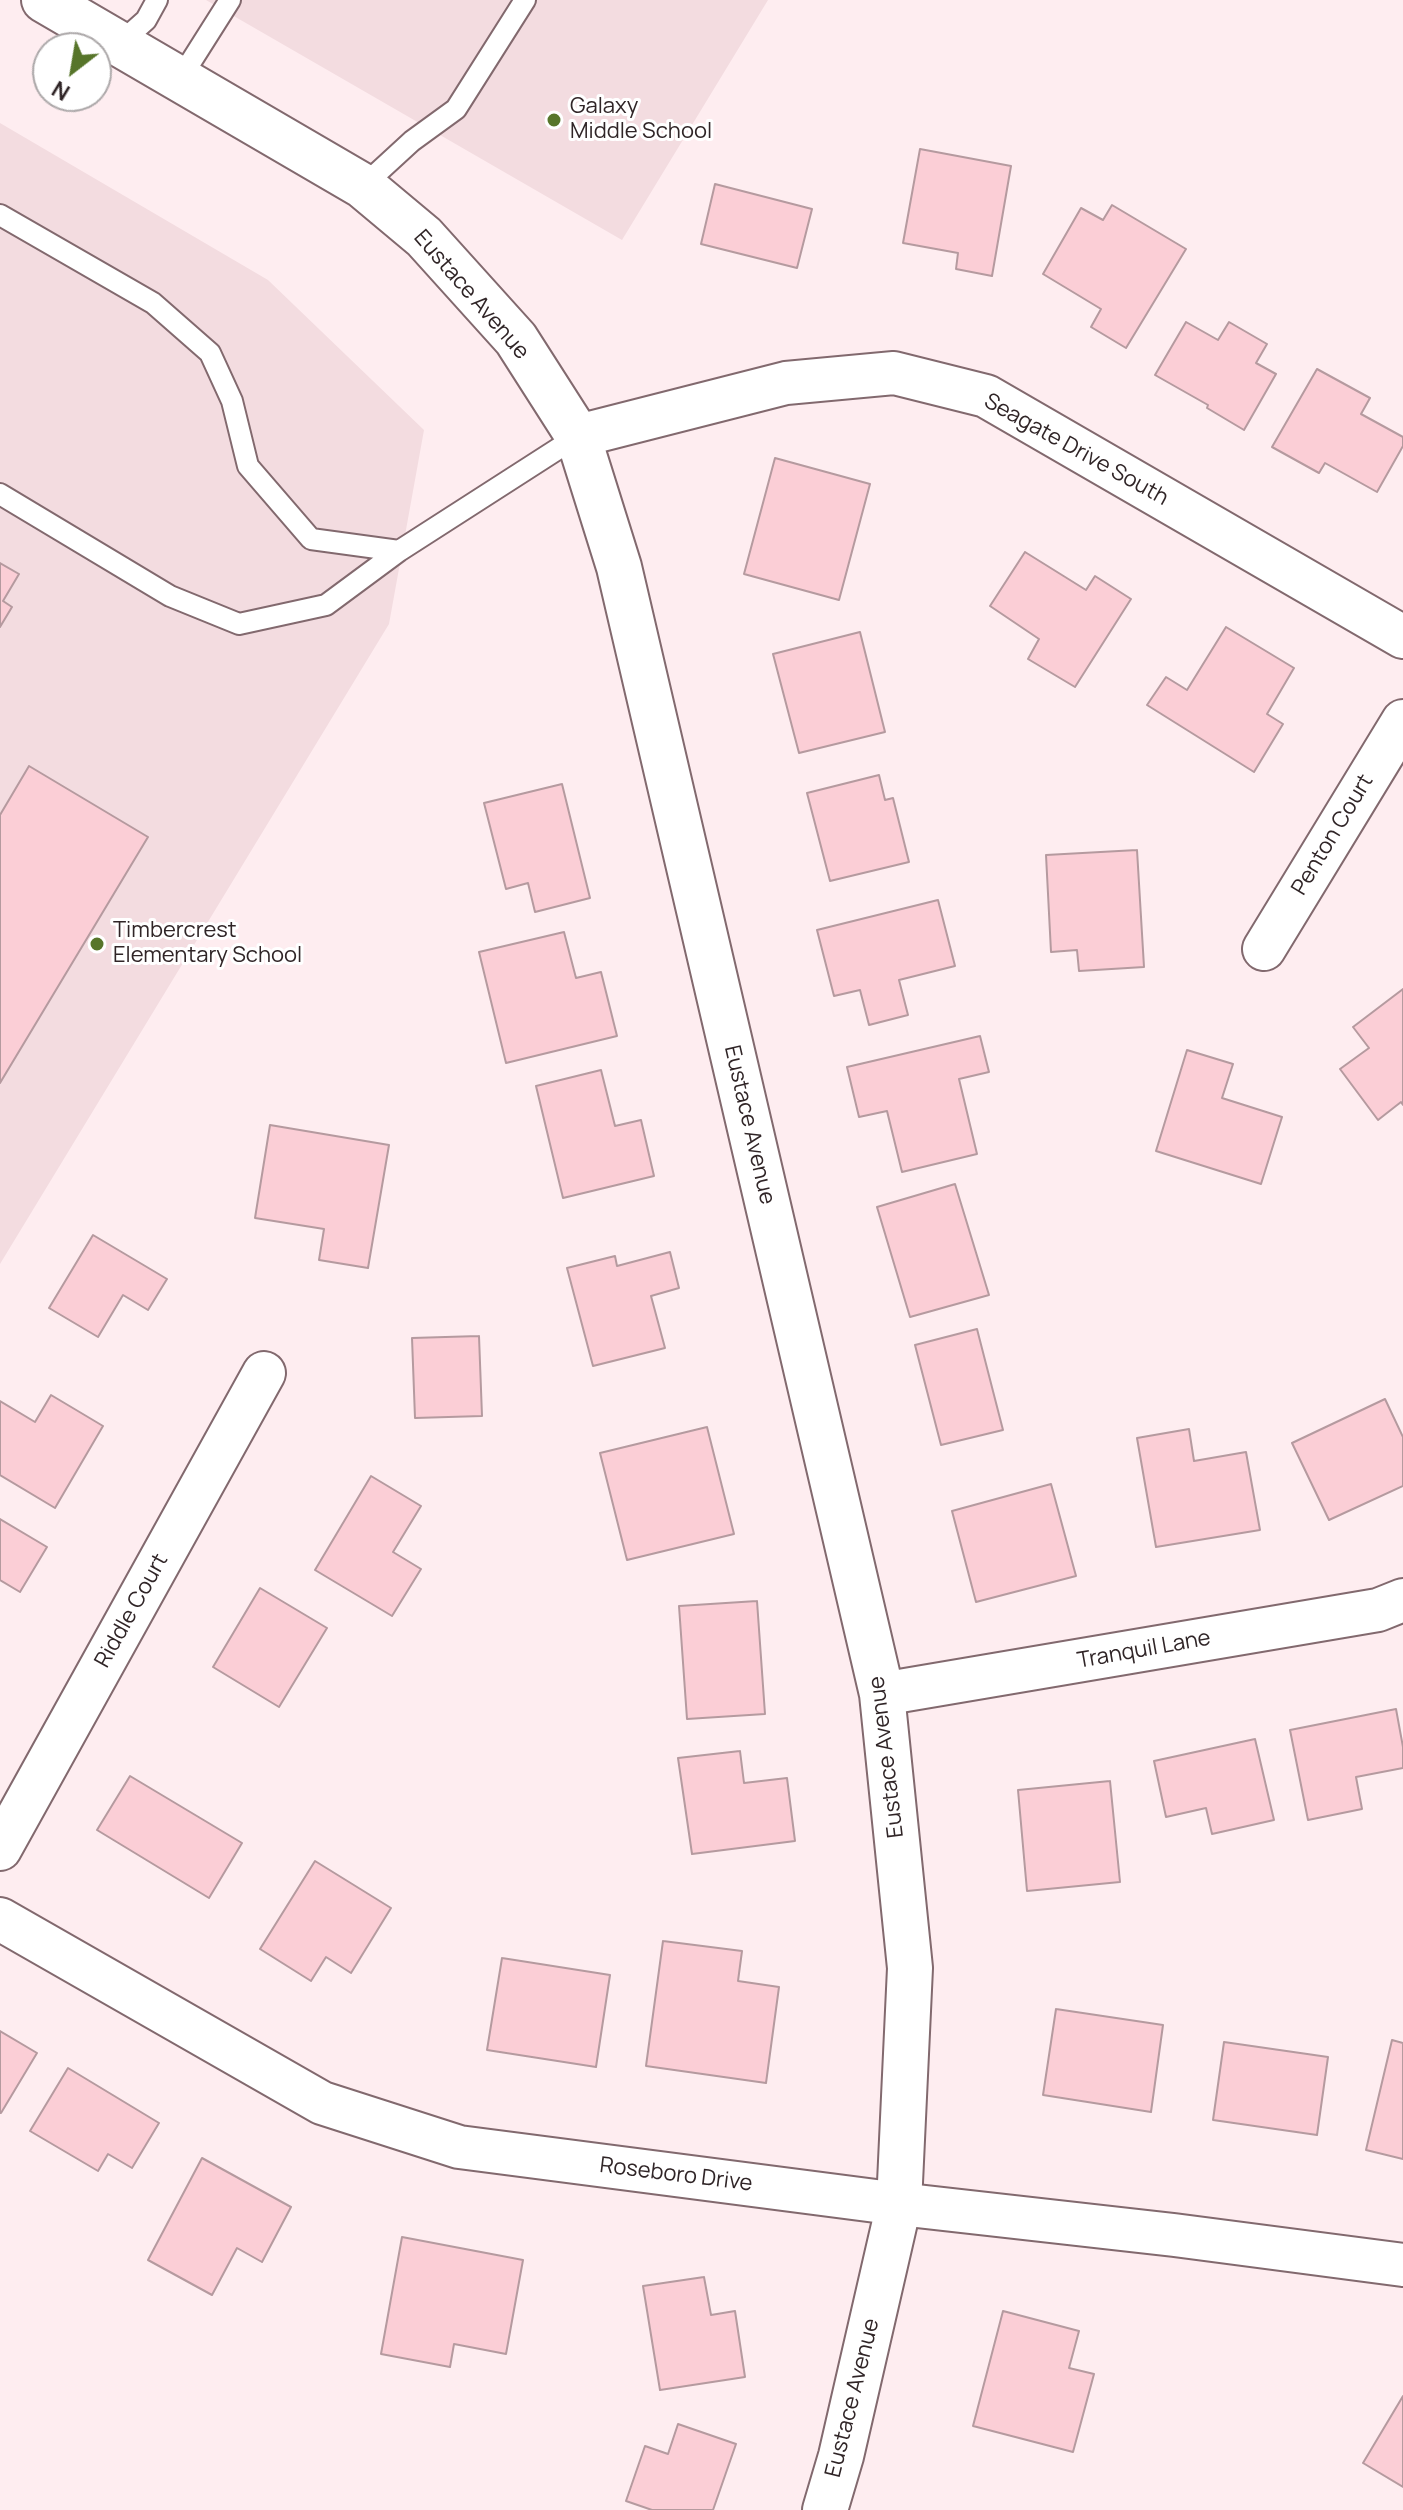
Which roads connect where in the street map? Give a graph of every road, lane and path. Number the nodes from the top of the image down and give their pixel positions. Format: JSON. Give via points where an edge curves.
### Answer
{"nodes":[{"id":1,"x":44,"y":0,"type":"edge"},
{"id":2,"x":157,"y":0,"type":"edge"},
{"id":3,"x":230,"y":0,"type":"edge"},
{"id":4,"x":525,"y":0,"type":"edge"},
{"id":5,"x":119,"y":44,"type":"junction"},
{"id":6,"x":180,"y":79,"type":"junction"},
{"id":7,"x":363,"y":186,"type":"junction"},
{"id":8,"x":0,"y":215,"type":"edge"},
{"id":9,"x":578,"y":436,"type":"junction"},
{"id":10,"x":0,"y":494,"type":"edge"},
{"id":11,"x":399,"y":551,"type":"junction"},
{"id":12,"x":1403,"y":637,"type":"edge"},
{"id":13,"x":1403,"y":721,"type":"edge"},
{"id":14,"x":1264,"y":949,"type":"dead end"},
{"id":15,"x":264,"y":1373,"type":"dead end"},
{"id":16,"x":1403,"y":1600,"type":"edge"},
{"id":17,"x":882,"y":1694,"type":"junction"},
{"id":18,"x":0,"y":1849,"type":"edge"},
{"id":19,"x":0,"y":1919,"type":"edge"},
{"id":20,"x":899,"y":2204,"type":"junction"},
{"id":21,"x":1403,"y":2265,"type":"edge"},
{"id":22,"x":825,"y":2510,"type":"edge"}],
"edges":[{"from":1,"to":5,"type":"street","name":"Eustace Avenue"},
{"from":2,"to":5,"type":"lane","via":[[146,20]]},
{"from":3,"to":6,"type":"lane"},
{"from":4,"to":7,"type":"lane","via":[[456,109]]},
{"from":5,"to":6,"type":"street","name":"Eustace Avenue"},
{"from":6,"to":7,"type":"street","name":"Eustace Avenue"},
{"from":7,"to":9,"type":"street","name":"Eustace Avenue","via":[[424,237],[516,339]]},
{"from":8,"to":11,"type":"lane","via":[[153,303],[210,353],[232,401],[248,466],[311,539]]},
{"from":9,"to":11,"type":"lane"},
{"from":9,"to":12,"type":"street","name":"Seagate Drive South","via":[[786,383],[894,373],[986,396]]},
{"from":9,"to":17,"type":"street","name":"Eustace Avenue","via":[[619,567]]},
{"from":10,"to":11,"type":"lane","via":[[170,596],[239,624],[326,605]]},
{"from":13,"to":14,"type":"street","name":"Penton Court"},
{"from":15,"to":18,"type":"street","name":"Riddle Court"},
{"from":16,"to":17,"type":"street","name":"Tranquil Lane","via":[[1378,1610]]},
{"from":17,"to":20,"type":"street","name":"Eustace Avenue","via":[[910,1968]]},
{"from":19,"to":20,"type":"street","name":"Roseboro Drive","via":[[322,2103],[459,2147]]},
{"from":20,"to":21,"type":"street","name":"Roseboro Drive"},
{"from":20,"to":22,"type":"street","name":"Eustace Avenue"}]}
